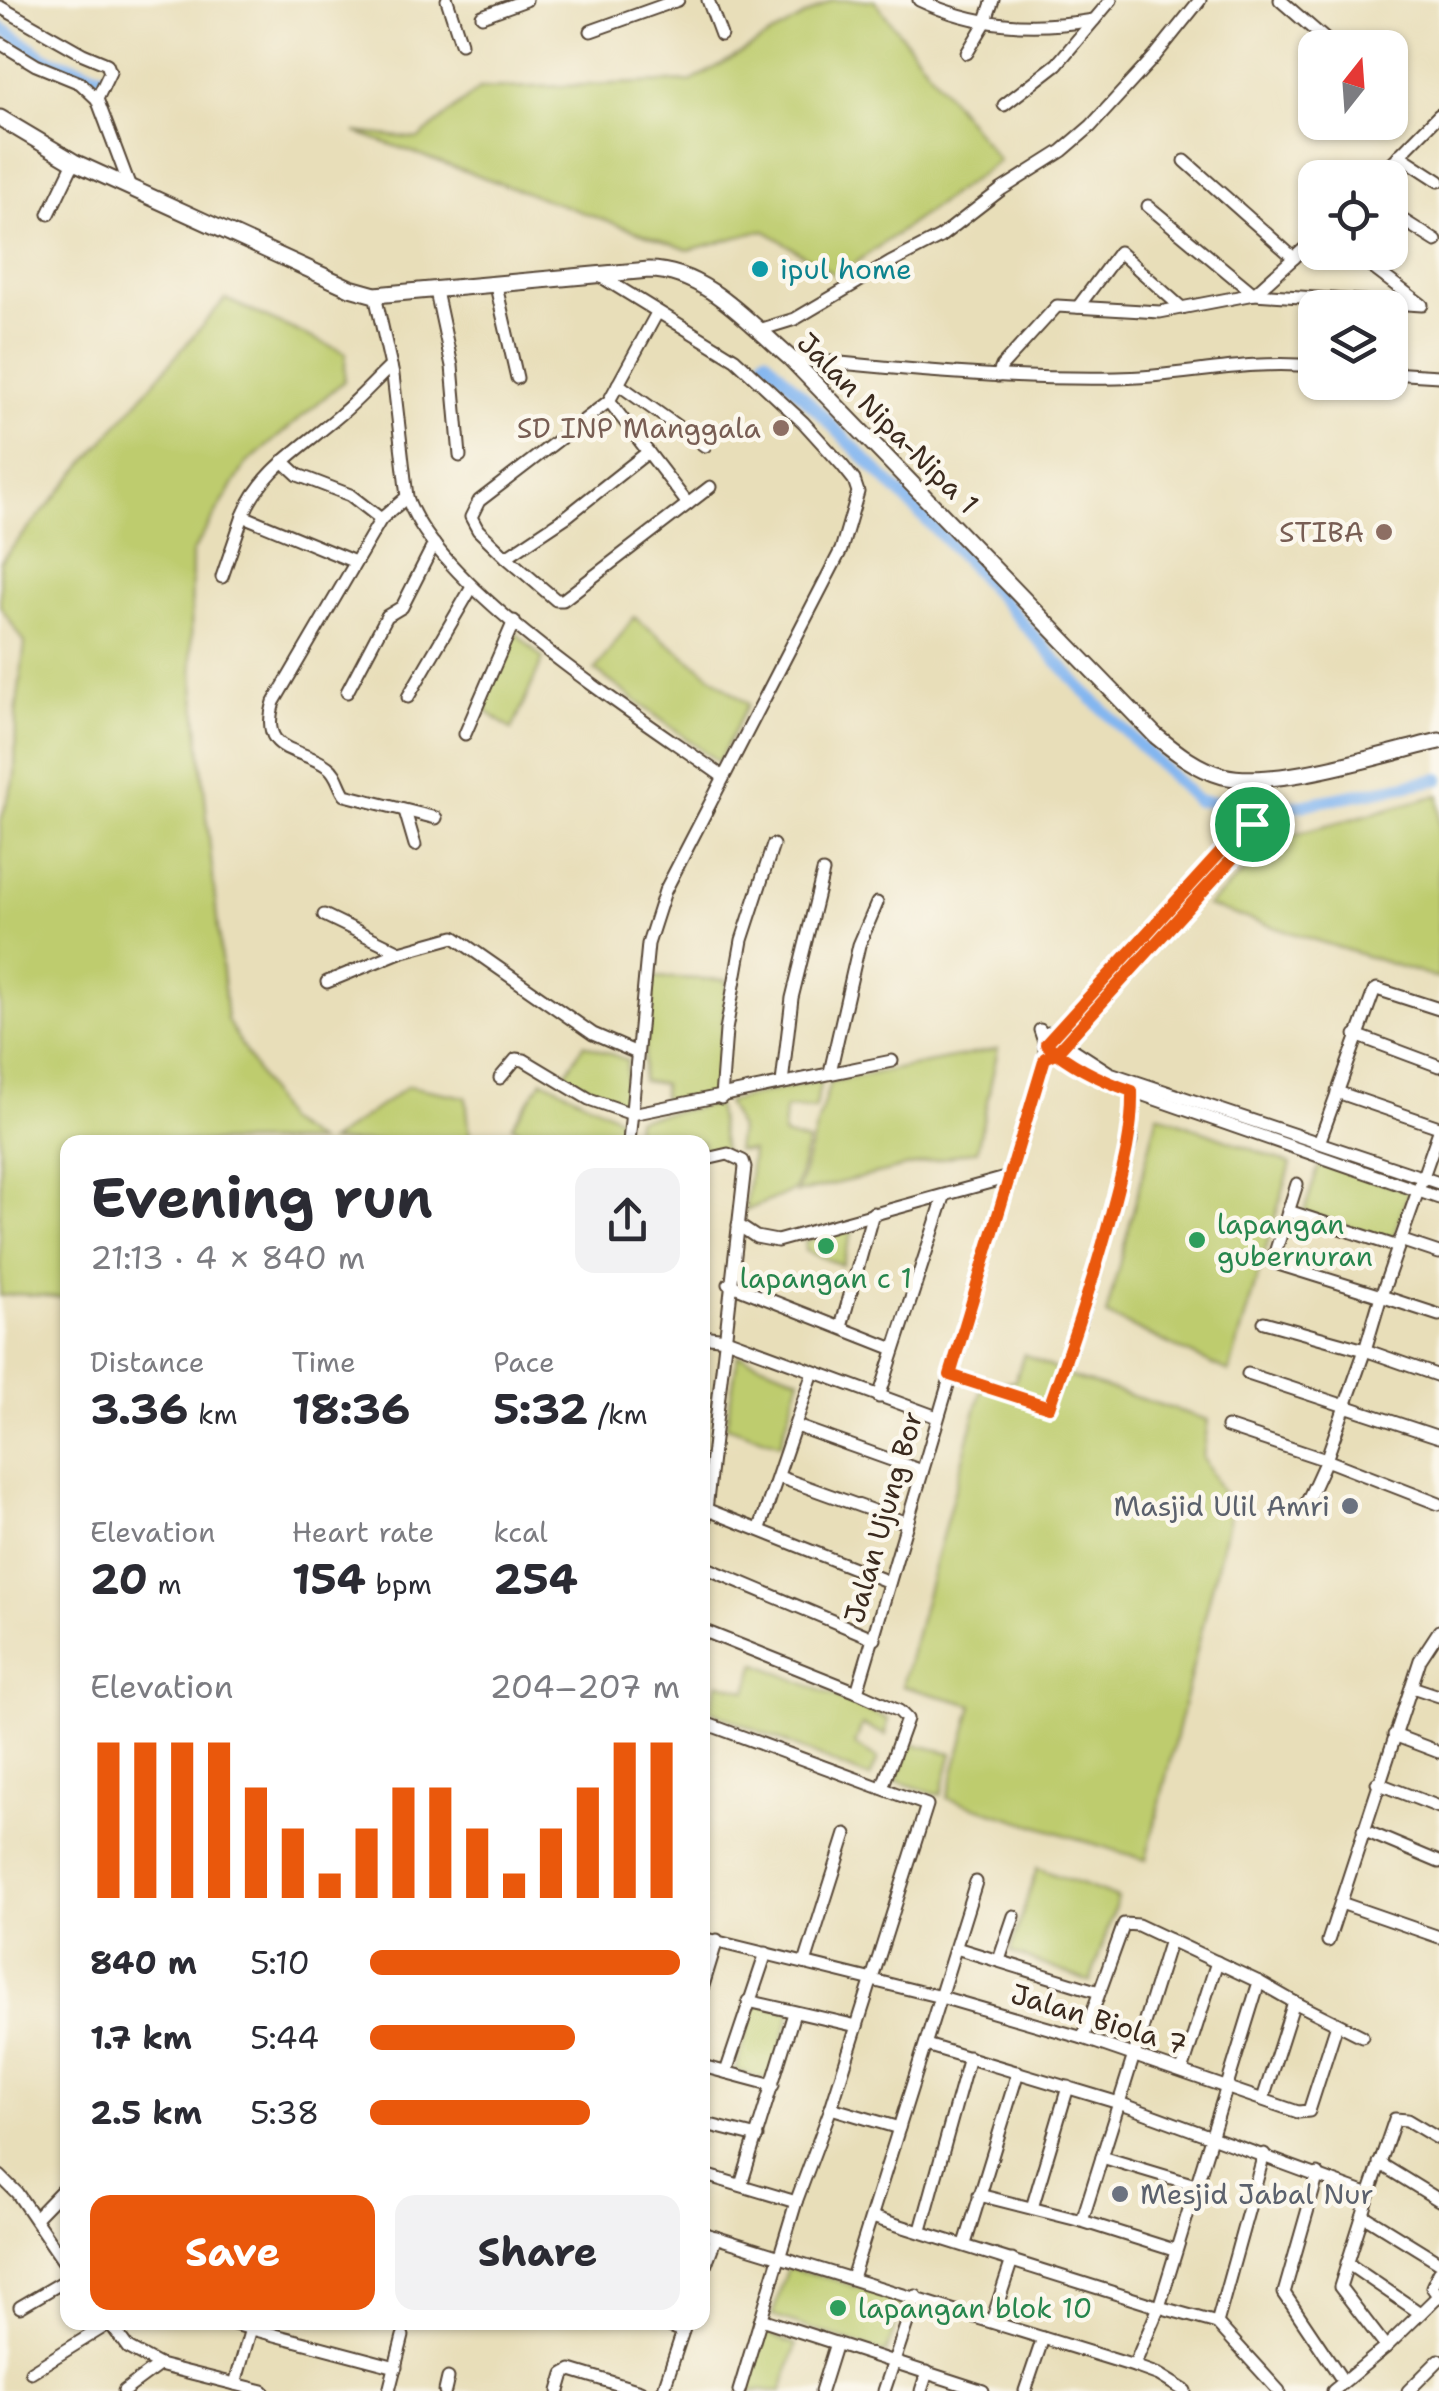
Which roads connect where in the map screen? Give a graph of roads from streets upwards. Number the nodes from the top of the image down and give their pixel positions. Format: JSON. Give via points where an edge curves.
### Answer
{"nodes":[{"id":1,"x":447,"y":0,"type":"edge"},
{"id":2,"x":526,"y":0,"type":"edge"},
{"id":3,"x":678,"y":0,"type":"edge"},
{"id":4,"x":708,"y":0,"type":"edge"},
{"id":5,"x":918,"y":0,"type":"edge"},
{"id":6,"x":994,"y":0,"type":"edge"},
{"id":7,"x":1111,"y":0,"type":"edge"},
{"id":8,"x":1200,"y":0,"type":"edge"},
{"id":9,"x":1280,"y":0,"type":"edge"},
{"id":10,"x":0,"y":7,"type":"edge"},
{"id":11,"x":482,"y":16,"type":"dead end"},
{"id":12,"x":1094,"y":20,"type":"junction"},
{"id":13,"x":985,"y":23,"type":"junction"},
{"id":14,"x":1314,"y":30,"type":"edge"},
{"id":15,"x":591,"y":31,"type":"dead end"},
{"id":16,"x":721,"y":35,"type":"dead end"},
{"id":17,"x":461,"y":42,"type":"dead end"},
{"id":18,"x":0,"y":43,"type":"edge"},
{"id":19,"x":967,"y":54,"type":"dead end"},
{"id":20,"x":97,"y":99,"type":"junction"},
{"id":21,"x":1004,"y":105,"type":"dead end"},
{"id":22,"x":1439,"y":115,"type":"edge"},
{"id":23,"x":0,"y":118,"type":"edge"},
{"id":24,"x":1399,"y":156,"type":"junction"},
{"id":25,"x":1395,"y":160,"type":"edge"},
{"id":26,"x":74,"y":162,"type":"junction"},
{"id":27,"x":1185,"y":162,"type":"dead end"},
{"id":28,"x":1439,"y":181,"type":"edge"},
{"id":29,"x":130,"y":187,"type":"junction"},
{"id":30,"x":1148,"y":206,"type":"dead end"},
{"id":31,"x":49,"y":214,"type":"dead end"},
{"id":32,"x":1408,"y":223,"type":"edge"},
{"id":33,"x":1436,"y":240,"type":"dead end"},
{"id":34,"x":1298,"y":254,"type":"edge"},
{"id":35,"x":1294,"y":258,"type":"junction"},
{"id":36,"x":1376,"y":270,"type":"edge"},
{"id":37,"x":600,"y":276,"type":"junction"},
{"id":38,"x":496,"y":286,"type":"junction"},
{"id":39,"x":436,"y":291,"type":"junction"},
{"id":40,"x":1254,"y":294,"type":"junction"},
{"id":41,"x":374,"y":295,"type":"junction"},
{"id":42,"x":1078,"y":307,"type":"junction"},
{"id":43,"x":1182,"y":308,"type":"junction"},
{"id":44,"x":657,"y":313,"type":"junction"},
{"id":45,"x":758,"y":330,"type":"junction"},
{"id":46,"x":790,"y":358,"type":"junction"},
{"id":47,"x":1298,"y":365,"type":"edge"},
{"id":48,"x":390,"y":366,"type":"junction"},
{"id":49,"x":1408,"y":374,"type":"edge"},
{"id":50,"x":998,"y":376,"type":"junction"},
{"id":51,"x":1439,"y":376,"type":"edge"},
{"id":52,"x":517,"y":378,"type":"dead end"},
{"id":53,"x":618,"y":384,"type":"junction"},
{"id":54,"x":609,"y":402,"type":"junction"},
{"id":55,"x":706,"y":446,"type":"dead end"},
{"id":56,"x":648,"y":452,"type":"junction"},
{"id":57,"x":460,"y":456,"type":"dead end"},
{"id":58,"x":282,"y":462,"type":"junction"},
{"id":59,"x":710,"y":487,"type":"dead end"},
{"id":60,"x":407,"y":497,"type":"junction"},
{"id":61,"x":688,"y":504,"type":"junction"},
{"id":62,"x":244,"y":516,"type":"junction"},
{"id":63,"x":380,"y":519,"type":"junction"},
{"id":64,"x":434,"y":544,"type":"junction"},
{"id":65,"x":506,"y":557,"type":"junction"},
{"id":66,"x":355,"y":562,"type":"junction"},
{"id":67,"x":222,"y":577,"type":"dead end"},
{"id":68,"x":472,"y":587,"type":"junction"},
{"id":69,"x":514,"y":620,"type":"junction"},
{"id":70,"x":347,"y":692,"type":"dead end"},
{"id":71,"x":408,"y":697,"type":"dead end"},
{"id":72,"x":465,"y":734,"type":"dead end"},
{"id":73,"x":1439,"y":740,"type":"edge"},
{"id":74,"x":722,"y":776,"type":"junction"},
{"id":75,"x":1262,"y":780,"type":"junction"},
{"id":76,"x":405,"y":811,"type":"junction"},
{"id":77,"x":436,"y":818,"type":"dead end"},
{"id":78,"x":416,"y":845,"type":"dead end"},
{"id":79,"x":772,"y":846,"type":"dead end"},
{"id":80,"x":823,"y":872,"type":"dead end"},
{"id":81,"x":877,"y":903,"type":"dead end"},
{"id":82,"x":324,"y":915,"type":"dead end"},
{"id":83,"x":400,"y":952,"type":"junction"},
{"id":84,"x":326,"y":982,"type":"dead end"},
{"id":85,"x":1439,"y":1010,"type":"edge"},
{"id":86,"x":1356,"y":1035,"type":"junction"},
{"id":87,"x":1052,"y":1046,"type":"junction"},
{"id":88,"x":637,"y":1052,"type":"junction"},
{"id":89,"x":892,"y":1061,"type":"dead end"},
{"id":90,"x":1439,"y":1066,"type":"edge"},
{"id":91,"x":830,"y":1072,"type":"junction"},
{"id":92,"x":500,"y":1078,"type":"dead end"},
{"id":93,"x":782,"y":1083,"type":"junction"},
{"id":94,"x":1132,"y":1091,"type":"junction"},
{"id":95,"x":1336,"y":1092,"type":"junction"},
{"id":96,"x":721,"y":1098,"type":"junction"},
{"id":97,"x":632,"y":1114,"type":"junction"},
{"id":98,"x":1439,"y":1129,"type":"edge"},
{"id":99,"x":630,"y":1135,"type":"edge"},
{"id":100,"x":1319,"y":1143,"type":"junction"},
{"id":101,"x":710,"y":1158,"type":"edge"},
{"id":102,"x":1010,"y":1177,"type":"junction"},
{"id":103,"x":1422,"y":1178,"type":"junction"},
{"id":104,"x":1297,"y":1184,"type":"dead end"},
{"id":105,"x":1439,"y":1184,"type":"edge"},
{"id":106,"x":1418,"y":1191,"type":"junction"},
{"id":107,"x":944,"y":1197,"type":"junction"},
{"id":108,"x":1439,"y":1198,"type":"edge"},
{"id":109,"x":1288,"y":1211,"type":"junction"},
{"id":110,"x":873,"y":1213,"type":"junction"},
{"id":111,"x":738,"y":1225,"type":"junction"},
{"id":112,"x":1399,"y":1243,"type":"junction"},
{"id":113,"x":1439,"y":1253,"type":"edge"},
{"id":114,"x":729,"y":1284,"type":"junction"},
{"id":115,"x":1381,"y":1296,"type":"junction"},
{"id":116,"x":1439,"y":1315,"type":"edge"},
{"id":117,"x":1264,"y":1322,"type":"dead end"},
{"id":118,"x":841,"y":1327,"type":"junction"},
{"id":119,"x":710,"y":1337,"type":"edge"},
{"id":120,"x":726,"y":1339,"type":"junction"},
{"id":121,"x":894,"y":1349,"type":"junction"},
{"id":122,"x":1365,"y":1350,"type":"junction"},
{"id":123,"x":813,"y":1372,"type":"junction"},
{"id":124,"x":1248,"y":1374,"type":"dead end"},
{"id":125,"x":950,"y":1375,"type":"junction"},
{"id":126,"x":1439,"y":1376,"type":"edge"},
{"id":127,"x":879,"y":1397,"type":"junction"},
{"id":128,"x":1347,"y":1405,"type":"junction"},
{"id":129,"x":938,"y":1416,"type":"junction"},
{"id":130,"x":796,"y":1426,"type":"junction"},
{"id":131,"x":1227,"y":1427,"type":"dead end"},
{"id":132,"x":1439,"y":1437,"type":"edge"},
{"id":133,"x":1326,"y":1460,"type":"junction"},
{"id":134,"x":922,"y":1471,"type":"junction"},
{"id":135,"x":778,"y":1477,"type":"junction"},
{"id":136,"x":710,"y":1491,"type":"edge"},
{"id":137,"x":1306,"y":1504,"type":"dead end"},
{"id":138,"x":1439,"y":1504,"type":"edge"},
{"id":139,"x":710,"y":1511,"type":"edge"},
{"id":140,"x":906,"y":1523,"type":"junction"},
{"id":141,"x":760,"y":1528,"type":"junction"},
{"id":142,"x":710,"y":1569,"type":"edge"},
{"id":143,"x":890,"y":1582,"type":"junction"},
{"id":144,"x":1439,"y":1631,"type":"edge"},
{"id":145,"x":710,"y":1633,"type":"edge"},
{"id":146,"x":875,"y":1638,"type":"junction"},
{"id":147,"x":1412,"y":1686,"type":"junction"},
{"id":148,"x":857,"y":1692,"type":"junction"},
{"id":149,"x":1439,"y":1696,"type":"edge"},
{"id":150,"x":710,"y":1725,"type":"edge"},
{"id":151,"x":1394,"y":1735,"type":"junction"},
{"id":152,"x":1439,"y":1752,"type":"edge"},
{"id":153,"x":1378,"y":1784,"type":"junction"},
{"id":154,"x":882,"y":1788,"type":"junction"},
{"id":155,"x":1439,"y":1806,"type":"edge"},
{"id":156,"x":1363,"y":1830,"type":"junction"},
{"id":157,"x":846,"y":1834,"type":"dead end"},
{"id":158,"x":1439,"y":1862,"type":"edge"},
{"id":159,"x":976,"y":1882,"type":"dead end"},
{"id":160,"x":1341,"y":1903,"type":"junction"},
{"id":161,"x":1014,"y":1916,"type":"dead end"},
{"id":162,"x":1439,"y":1937,"type":"edge"},
{"id":163,"x":710,"y":1939,"type":"edge"},
{"id":164,"x":717,"y":1940,"type":"junction"},
{"id":165,"x":1170,"y":1940,"type":"junction"},
{"id":166,"x":1328,"y":1941,"type":"dead end"},
{"id":167,"x":956,"y":1948,"type":"junction"},
{"id":168,"x":766,"y":1953,"type":"junction"},
{"id":169,"x":999,"y":1960,"type":"junction"},
{"id":170,"x":710,"y":1962,"type":"edge"},
{"id":171,"x":1217,"y":1962,"type":"junction"},
{"id":172,"x":805,"y":1963,"type":"junction"},
{"id":173,"x":870,"y":1978,"type":"junction"},
{"id":174,"x":1258,"y":1982,"type":"junction"},
{"id":175,"x":1099,"y":1992,"type":"junction"},
{"id":176,"x":941,"y":1997,"type":"junction"},
{"id":177,"x":748,"y":2001,"type":"junction"},
{"id":178,"x":1294,"y":2002,"type":"junction"},
{"id":179,"x":794,"y":2012,"type":"junction"},
{"id":180,"x":1338,"y":2024,"type":"junction"},
{"id":181,"x":857,"y":2026,"type":"junction"},
{"id":182,"x":1362,"y":2036,"type":"dead end"},
{"id":183,"x":1084,"y":2038,"type":"junction"},
{"id":184,"x":926,"y":2045,"type":"junction"},
{"id":185,"x":1134,"y":2055,"type":"junction"},
{"id":186,"x":969,"y":2057,"type":"junction"},
{"id":187,"x":710,"y":2068,"type":"edge"},
{"id":188,"x":1182,"y":2070,"type":"junction"},
{"id":189,"x":726,"y":2072,"type":"junction"},
{"id":190,"x":1018,"y":2072,"type":"junction"},
{"id":191,"x":1225,"y":2085,"type":"junction"},
{"id":192,"x":773,"y":2086,"type":"junction"},
{"id":193,"x":1068,"y":2087,"type":"junction"},
{"id":194,"x":1263,"y":2100,"type":"junction"},
{"id":195,"x":1119,"y":2103,"type":"junction"},
{"id":196,"x":831,"y":2108,"type":"junction"},
{"id":197,"x":710,"y":2125,"type":"edge"},
{"id":198,"x":899,"y":2128,"type":"junction"},
{"id":199,"x":757,"y":2137,"type":"junction"},
{"id":200,"x":1210,"y":2137,"type":"junction"},
{"id":201,"x":1439,"y":2139,"type":"edge"},
{"id":202,"x":1264,"y":2154,"type":"junction"},
{"id":203,"x":1102,"y":2157,"type":"junction"},
{"id":204,"x":1380,"y":2163,"type":"junction"},
{"id":205,"x":1318,"y":2174,"type":"junction"},
{"id":206,"x":0,"y":2176,"type":"edge"},
{"id":207,"x":710,"y":2177,"type":"edge"},
{"id":208,"x":1195,"y":2185,"type":"junction"},
{"id":209,"x":740,"y":2186,"type":"junction"},
{"id":210,"x":60,"y":2192,"type":"edge"},
{"id":211,"x":979,"y":2195,"type":"junction"},
{"id":212,"x":1369,"y":2195,"type":"junction"},
{"id":213,"x":1439,"y":2200,"type":"edge"},
{"id":214,"x":796,"y":2202,"type":"junction"},
{"id":215,"x":1032,"y":2208,"type":"junction"},
{"id":216,"x":1363,"y":2215,"type":"junction"},
{"id":217,"x":872,"y":2217,"type":"junction"},
{"id":218,"x":35,"y":2218,"type":"junction"},
{"id":219,"x":1082,"y":2221,"type":"junction"},
{"id":220,"x":921,"y":2230,"type":"junction"},
{"id":221,"x":710,"y":2235,"type":"edge"},
{"id":222,"x":716,"y":2237,"type":"junction"},
{"id":223,"x":966,"y":2244,"type":"junction"},
{"id":224,"x":1174,"y":2250,"type":"junction"},
{"id":225,"x":710,"y":2253,"type":"edge"},
{"id":226,"x":60,"y":2256,"type":"edge"},
{"id":227,"x":780,"y":2257,"type":"junction"},
{"id":228,"x":1012,"y":2260,"type":"junction"},
{"id":229,"x":1439,"y":2262,"type":"edge"},
{"id":230,"x":1348,"y":2263,"type":"junction"},
{"id":231,"x":1439,"y":2272,"type":"edge"},
{"id":232,"x":852,"y":2278,"type":"junction"},
{"id":233,"x":60,"y":2283,"type":"edge"},
{"id":234,"x":916,"y":2296,"type":"junction"},
{"id":235,"x":1438,"y":2296,"type":"edge"},
{"id":236,"x":1159,"y":2306,"type":"junction"},
{"id":237,"x":20,"y":2307,"type":"dead end"},
{"id":238,"x":1420,"y":2312,"type":"junction"},
{"id":239,"x":761,"y":2319,"type":"junction"},
{"id":240,"x":992,"y":2322,"type":"junction"},
{"id":241,"x":1216,"y":2323,"type":"junction"},
{"id":242,"x":99,"y":2330,"type":"edge"},
{"id":243,"x":115,"y":2330,"type":"edge"},
{"id":244,"x":251,"y":2330,"type":"edge"},
{"id":245,"x":266,"y":2330,"type":"edge"},
{"id":246,"x":683,"y":2330,"type":"edge"},
{"id":247,"x":403,"y":2336,"type":"dead end"},
{"id":248,"x":1042,"y":2338,"type":"junction"},
{"id":249,"x":836,"y":2344,"type":"junction"},
{"id":250,"x":1386,"y":2348,"type":"junction"},
{"id":251,"x":1439,"y":2360,"type":"edge"},
{"id":252,"x":894,"y":2362,"type":"junction"},
{"id":253,"x":158,"y":2366,"type":"junction"},
{"id":254,"x":396,"y":2366,"type":"junction"},
{"id":255,"x":1134,"y":2366,"type":"junction"},
{"id":256,"x":31,"y":2372,"type":"dead end"},
{"id":257,"x":927,"y":2372,"type":"junction"},
{"id":258,"x":1343,"y":2381,"type":"junction"},
{"id":259,"x":235,"y":2384,"type":"junction"},
{"id":260,"x":124,"y":2391,"type":"edge"},
{"id":261,"x":264,"y":2391,"type":"edge"},
{"id":262,"x":388,"y":2391,"type":"edge"},
{"id":263,"x":558,"y":2391,"type":"edge"},
{"id":264,"x":640,"y":2391,"type":"edge"},
{"id":265,"x":663,"y":2391,"type":"edge"},
{"id":266,"x":739,"y":2391,"type":"edge"},
{"id":267,"x":821,"y":2391,"type":"edge"},
{"id":268,"x":884,"y":2391,"type":"edge"},
{"id":269,"x":921,"y":2391,"type":"edge"},
{"id":270,"x":983,"y":2391,"type":"edge"},
{"id":271,"x":1025,"y":2391,"type":"edge"},
{"id":272,"x":1185,"y":2391,"type":"edge"},
{"id":273,"x":1278,"y":2391,"type":"edge"},
{"id":274,"x":1333,"y":2391,"type":"edge"},
{"id":275,"x":1408,"y":2391,"type":"edge"}],
"edges":[{"from":1,"to":17,"type":"street"},
{"from":2,"to":11,"type":"street"},
{"from":3,"to":15,"type":"street"},
{"from":4,"to":16,"type":"street"},
{"from":5,"to":13,"type":"street"},
{"from":6,"to":13,"type":"street"},
{"from":7,"to":12,"type":"street"},
{"from":8,"to":45,"type":"street","via":[[1062,151],[940,238],[795,318]]},
{"from":9,"to":14,"type":"street"},
{"from":10,"to":20,"type":"street","via":[[107,64]]},
{"from":12,"to":13,"type":"street","via":[[1049,27]]},
{"from":12,"to":21,"type":"street","via":[[1057,64]]},
{"from":13,"to":19,"type":"street"},
{"from":18,"to":20,"type":"street"},
{"from":20,"to":29,"type":"street"},
{"from":22,"to":24,"type":"street"},
{"from":23,"to":26,"type":"street","name":"Jalan Nipa-Nipa 1"},
{"from":24,"to":25,"type":"street"},
{"from":24,"to":28,"type":"street"},
{"from":26,"to":29,"type":"street","name":"Jalan Nipa-Nipa 1"},
{"from":26,"to":31,"type":"street"},
{"from":27,"to":35,"type":"street"},
{"from":29,"to":41,"type":"street","name":"Jalan Nipa-Nipa 1"},
{"from":30,"to":40,"type":"street"},
{"from":32,"to":33,"type":"street"},
{"from":34,"to":35,"type":"street"},
{"from":35,"to":40,"type":"street"},
{"from":36,"to":40,"type":"street","via":[[1422,305]]},
{"from":37,"to":38,"type":"street","name":"Jalan Nipa-Nipa 1"},
{"from":37,"to":44,"type":"street"},
{"from":37,"to":45,"type":"street","name":"Jalan Nipa-Nipa 1","via":[[676,273]]},
{"from":38,"to":39,"type":"street","name":"Jalan Nipa-Nipa 1"},
{"from":38,"to":52,"type":"street"},
{"from":39,"to":41,"type":"street","name":"Jalan Nipa-Nipa 1"},
{"from":39,"to":57,"type":"street","via":[[452,366]]},
{"from":40,"to":43,"type":"street"},
{"from":41,"to":48,"type":"street"},
{"from":42,"to":43,"type":"street"},
{"from":42,"to":43,"type":"street","via":[[1119,252]]},
{"from":42,"to":50,"type":"street","via":[[1057,306]]},
{"from":44,"to":53,"type":"street"},
{"from":44,"to":74,"type":"street","via":[[754,375],[842,465],[858,492],[841,550]]},
{"from":45,"to":46,"type":"street","name":"Jalan Nipa-Nipa 1"},
{"from":46,"to":50,"type":"street"},
{"from":46,"to":75,"type":"street","name":"Jalan Nipa-Nipa 1","via":[[1156,736],[1202,768]]},
{"from":47,"to":50,"type":"street","via":[[1242,363],[1124,378]]},
{"from":48,"to":58,"type":"street"},
{"from":48,"to":60,"type":"street"},
{"from":49,"to":51,"type":"street"},
{"from":53,"to":54,"type":"street"},
{"from":53,"to":55,"type":"street"},
{"from":54,"to":56,"type":"street"},
{"from":54,"to":65,"type":"street","via":[[473,508],[478,530]]},
{"from":56,"to":61,"type":"street"},
{"from":56,"to":65,"type":"street"},
{"from":58,"to":62,"type":"street"},
{"from":58,"to":63,"type":"street","via":[[350,495]]},
{"from":59,"to":61,"type":"street"},
{"from":60,"to":63,"type":"street"},
{"from":60,"to":64,"type":"street"},
{"from":61,"to":65,"type":"street","via":[[563,600]]},
{"from":62,"to":66,"type":"street"},
{"from":62,"to":67,"type":"street"},
{"from":63,"to":66,"type":"street"},
{"from":64,"to":68,"type":"street"},
{"from":64,"to":70,"type":"street"},
{"from":66,"to":76,"type":"street","via":[[274,702],[274,737],[288,751],[328,766],[344,795]]},
{"from":68,"to":69,"type":"street"},
{"from":68,"to":71,"type":"street"},
{"from":69,"to":72,"type":"street"},
{"from":69,"to":74,"type":"street"},
{"from":73,"to":75,"type":"street","name":"Jalan Nipa-Nipa 1"},
{"from":74,"to":88,"type":"street","via":[[654,920]]},
{"from":75,"to":87,"type":"street","name":"Jalan Ujung Bor","via":[[1255,814]]},
{"from":76,"to":77,"type":"street"},
{"from":76,"to":78,"type":"street"},
{"from":79,"to":96,"type":"street","via":[[742,940]]},
{"from":80,"to":93,"type":"street","via":[[796,978]]},
{"from":81,"to":91,"type":"street","via":[[860,945]]},
{"from":82,"to":83,"type":"street"},
{"from":83,"to":84,"type":"street"},
{"from":83,"to":88,"type":"street","via":[[458,938],[593,1034]]},
{"from":85,"to":86,"type":"street","via":[[1377,989]]},
{"from":86,"to":90,"type":"street"},
{"from":86,"to":95,"type":"street"},
{"from":87,"to":94,"type":"street"},
{"from":87,"to":100,"type":"street"},
{"from":87,"to":102,"type":"street","name":"Jalan Ujung Bor"},
{"from":88,"to":97,"type":"street"},
{"from":89,"to":91,"type":"street"},
{"from":91,"to":93,"type":"street"},
{"from":92,"to":97,"type":"street","via":[[512,1062],[524,1060],[589,1099]]},
{"from":93,"to":96,"type":"street"},
{"from":94,"to":106,"type":"street"},
{"from":94,"to":125,"type":"street","via":[[1131,1140],[1082,1317],[1049,1407]]},
{"from":95,"to":98,"type":"street"},
{"from":95,"to":100,"type":"street"},
{"from":96,"to":97,"type":"street"},
{"from":97,"to":99,"type":"street"},
{"from":98,"to":103,"type":"street"},
{"from":100,"to":103,"type":"street"},
{"from":101,"to":111,"type":"street","via":[[728,1154],[743,1160]]},
{"from":102,"to":107,"type":"street"},
{"from":102,"to":125,"type":"street","name":"Jalan Ujung Bor"},
{"from":103,"to":105,"type":"street"},
{"from":103,"to":106,"type":"street"},
{"from":104,"to":109,"type":"street"},
{"from":106,"to":108,"type":"street"},
{"from":106,"to":112,"type":"street"},
{"from":107,"to":110,"type":"street"},
{"from":107,"to":121,"type":"street"},
{"from":109,"to":112,"type":"street"},
{"from":109,"to":115,"type":"street","via":[[1274,1262]]},
{"from":110,"to":111,"type":"street","via":[[776,1241]]},
{"from":110,"to":118,"type":"street"},
{"from":111,"to":114,"type":"street"},
{"from":112,"to":113,"type":"street"},
{"from":112,"to":115,"type":"street"},
{"from":114,"to":118,"type":"street"},
{"from":114,"to":120,"type":"street"},
{"from":115,"to":116,"type":"street"},
{"from":115,"to":122,"type":"street"},
{"from":117,"to":122,"type":"street"},
{"from":118,"to":121,"type":"street"},
{"from":119,"to":120,"type":"street"},
{"from":120,"to":123,"type":"street"},
{"from":120,"to":136,"type":"street"},
{"from":121,"to":127,"type":"street"},
{"from":122,"to":126,"type":"street"},
{"from":122,"to":128,"type":"street"},
{"from":123,"to":127,"type":"street"},
{"from":123,"to":130,"type":"street"},
{"from":124,"to":128,"type":"street"},
{"from":125,"to":129,"type":"street","name":"Jalan Ujung Bor"},
{"from":127,"to":129,"type":"street"},
{"from":128,"to":132,"type":"street"},
{"from":128,"to":133,"type":"street"},
{"from":129,"to":134,"type":"street","name":"Jalan Ujung Bor"},
{"from":130,"to":134,"type":"street"},
{"from":130,"to":135,"type":"street"},
{"from":131,"to":133,"type":"street"},
{"from":133,"to":137,"type":"street"},
{"from":133,"to":138,"type":"street"},
{"from":134,"to":140,"type":"street","name":"Jalan Ujung Bor"},
{"from":135,"to":140,"type":"street"},
{"from":135,"to":141,"type":"street"},
{"from":139,"to":141,"type":"street"},
{"from":140,"to":143,"type":"street","name":"Jalan Ujung Bor"},
{"from":141,"to":143,"type":"street"},
{"from":142,"to":146,"type":"street"},
{"from":143,"to":146,"type":"street","name":"Jalan Ujung Bor"},
{"from":144,"to":147,"type":"street"},
{"from":145,"to":148,"type":"street"},
{"from":146,"to":148,"type":"street","name":"Jalan Ujung Bor"},
{"from":147,"to":149,"type":"street"},
{"from":147,"to":151,"type":"street"},
{"from":148,"to":154,"type":"street","via":[[906,1719]]},
{"from":150,"to":154,"type":"street"},
{"from":151,"to":152,"type":"street"},
{"from":151,"to":153,"type":"street"},
{"from":153,"to":155,"type":"street"},
{"from":153,"to":156,"type":"street"},
{"from":154,"to":173,"type":"street","via":[[927,1806]]},
{"from":156,"to":158,"type":"street"},
{"from":156,"to":160,"type":"street"},
{"from":157,"to":172,"type":"street"},
{"from":159,"to":167,"type":"street"},
{"from":160,"to":162,"type":"street"},
{"from":160,"to":166,"type":"street"},
{"from":161,"to":169,"type":"street"},
{"from":163,"to":164,"type":"street","name":"Jalan Biola 7"},
{"from":164,"to":168,"type":"street","name":"Jalan Biola 7"},
{"from":164,"to":170,"type":"street"},
{"from":165,"to":171,"type":"street"},
{"from":165,"to":175,"type":"street","via":[[1124,1924]]},
{"from":165,"to":185,"type":"street"},
{"from":167,"to":169,"type":"street"},
{"from":167,"to":176,"type":"street"},
{"from":168,"to":172,"type":"street","name":"Jalan Biola 7"},
{"from":168,"to":177,"type":"street"},
{"from":169,"to":175,"type":"street"},
{"from":171,"to":174,"type":"street"},
{"from":171,"to":188,"type":"street"},
{"from":172,"to":173,"type":"street","name":"Jalan Biola 7"},
{"from":173,"to":176,"type":"street","name":"Jalan Biola 7"},
{"from":173,"to":181,"type":"street"},
{"from":174,"to":178,"type":"street"},
{"from":174,"to":191,"type":"street"},
{"from":175,"to":183,"type":"street"},
{"from":176,"to":183,"type":"street","name":"Jalan Biola 7"},
{"from":176,"to":184,"type":"street"},
{"from":177,"to":179,"type":"street"},
{"from":177,"to":189,"type":"street"},
{"from":178,"to":180,"type":"street"},
{"from":178,"to":194,"type":"street"},
{"from":179,"to":181,"type":"street"},
{"from":179,"to":192,"type":"street"},
{"from":180,"to":182,"type":"street"},
{"from":180,"to":194,"type":"street","name":"Jalan Biola 7","via":[[1309,2111]]},
{"from":181,"to":196,"type":"street"},
{"from":183,"to":185,"type":"street","name":"Jalan Biola 7"},
{"from":184,"to":186,"type":"street"},
{"from":184,"to":198,"type":"street"},
{"from":185,"to":188,"type":"street","name":"Jalan Biola 7"},
{"from":185,"to":195,"type":"street"},
{"from":186,"to":190,"type":"street"},
{"from":186,"to":220,"type":"street"},
{"from":187,"to":189,"type":"street"},
{"from":188,"to":191,"type":"street","name":"Jalan Biola 7"},
{"from":189,"to":192,"type":"street"},
{"from":190,"to":193,"type":"street"},
{"from":190,"to":211,"type":"street"},
{"from":191,"to":194,"type":"street","name":"Jalan Biola 7"},
{"from":191,"to":200,"type":"street"},
{"from":192,"to":199,"type":"street"},
{"from":193,"to":195,"type":"street"},
{"from":193,"to":215,"type":"street"},
{"from":195,"to":200,"type":"street"},
{"from":195,"to":203,"type":"street"},
{"from":196,"to":198,"type":"street"},
{"from":196,"to":214,"type":"street"},
{"from":197,"to":199,"type":"street"},
{"from":198,"to":217,"type":"street"},
{"from":199,"to":209,"type":"street"},
{"from":200,"to":202,"type":"street"},
{"from":200,"to":208,"type":"street"},
{"from":201,"to":204,"type":"street","via":[[1398,2118]]},
{"from":202,"to":205,"type":"street"},
{"from":202,"to":241,"type":"street"},
{"from":203,"to":208,"type":"street"},
{"from":203,"to":219,"type":"street"},
{"from":204,"to":212,"type":"street"},
{"from":204,"to":213,"type":"street"},
{"from":205,"to":212,"type":"street"},
{"from":205,"to":258,"type":"street","via":[[1284,2293]]},
{"from":206,"to":218,"type":"street"},
{"from":207,"to":209,"type":"street"},
{"from":208,"to":224,"type":"street"},
{"from":209,"to":214,"type":"street"},
{"from":210,"to":218,"type":"street"},
{"from":211,"to":215,"type":"street"},
{"from":211,"to":223,"type":"street"},
{"from":212,"to":216,"type":"street"},
{"from":214,"to":227,"type":"street"},
{"from":215,"to":219,"type":"street"},
{"from":216,"to":229,"type":"street"},
{"from":216,"to":230,"type":"street"},
{"from":217,"to":220,"type":"street"},
{"from":217,"to":232,"type":"street"},
{"from":218,"to":226,"type":"street"},
{"from":219,"to":224,"type":"street"},
{"from":220,"to":223,"type":"street"},
{"from":221,"to":222,"type":"street"},
{"from":222,"to":225,"type":"street"},
{"from":222,"to":227,"type":"street"},
{"from":223,"to":228,"type":"street"},
{"from":224,"to":236,"type":"street"},
{"from":227,"to":232,"type":"street"},
{"from":227,"to":239,"type":"street"},
{"from":228,"to":236,"type":"street"},
{"from":228,"to":240,"type":"street"},
{"from":230,"to":238,"type":"street"},
{"from":230,"to":250,"type":"street","via":[[1341,2290]]},
{"from":231,"to":235,"type":"street","via":[[1432,2287]]},
{"from":232,"to":234,"type":"street"},
{"from":233,"to":237,"type":"street"},
{"from":234,"to":240,"type":"street"},
{"from":234,"to":252,"type":"street"},
{"from":235,"to":238,"type":"street"},
{"from":236,"to":241,"type":"street"},
{"from":236,"to":255,"type":"street"},
{"from":238,"to":250,"type":"street"},
{"from":239,"to":249,"type":"street"},
{"from":239,"to":266,"type":"street"},
{"from":240,"to":248,"type":"street"},
{"from":241,"to":273,"type":"street"},
{"from":242,"to":256,"type":"street"},
{"from":243,"to":253,"type":"street","via":[[128,2348]]},
{"from":244,"to":259,"type":"street"},
{"from":245,"to":254,"type":"street"},
{"from":246,"to":265,"type":"street"},
{"from":247,"to":254,"type":"street"},
{"from":248,"to":255,"type":"street"},
{"from":248,"to":271,"type":"street"},
{"from":249,"to":252,"type":"street"},
{"from":249,"to":267,"type":"street"},
{"from":250,"to":258,"type":"street"},
{"from":251,"to":275,"type":"street"},
{"from":252,"to":257,"type":"street"},
{"from":252,"to":268,"type":"street"},
{"from":253,"to":259,"type":"street"},
{"from":253,"to":260,"type":"street"},
{"from":254,"to":262,"type":"street"},
{"from":255,"to":272,"type":"street"},
{"from":257,"to":269,"type":"street"},
{"from":257,"to":270,"type":"street"},
{"from":258,"to":274,"type":"street"},
{"from":259,"to":261,"type":"street"},
{"from":263,"to":264,"type":"street","via":[[571,2370]]}]}
